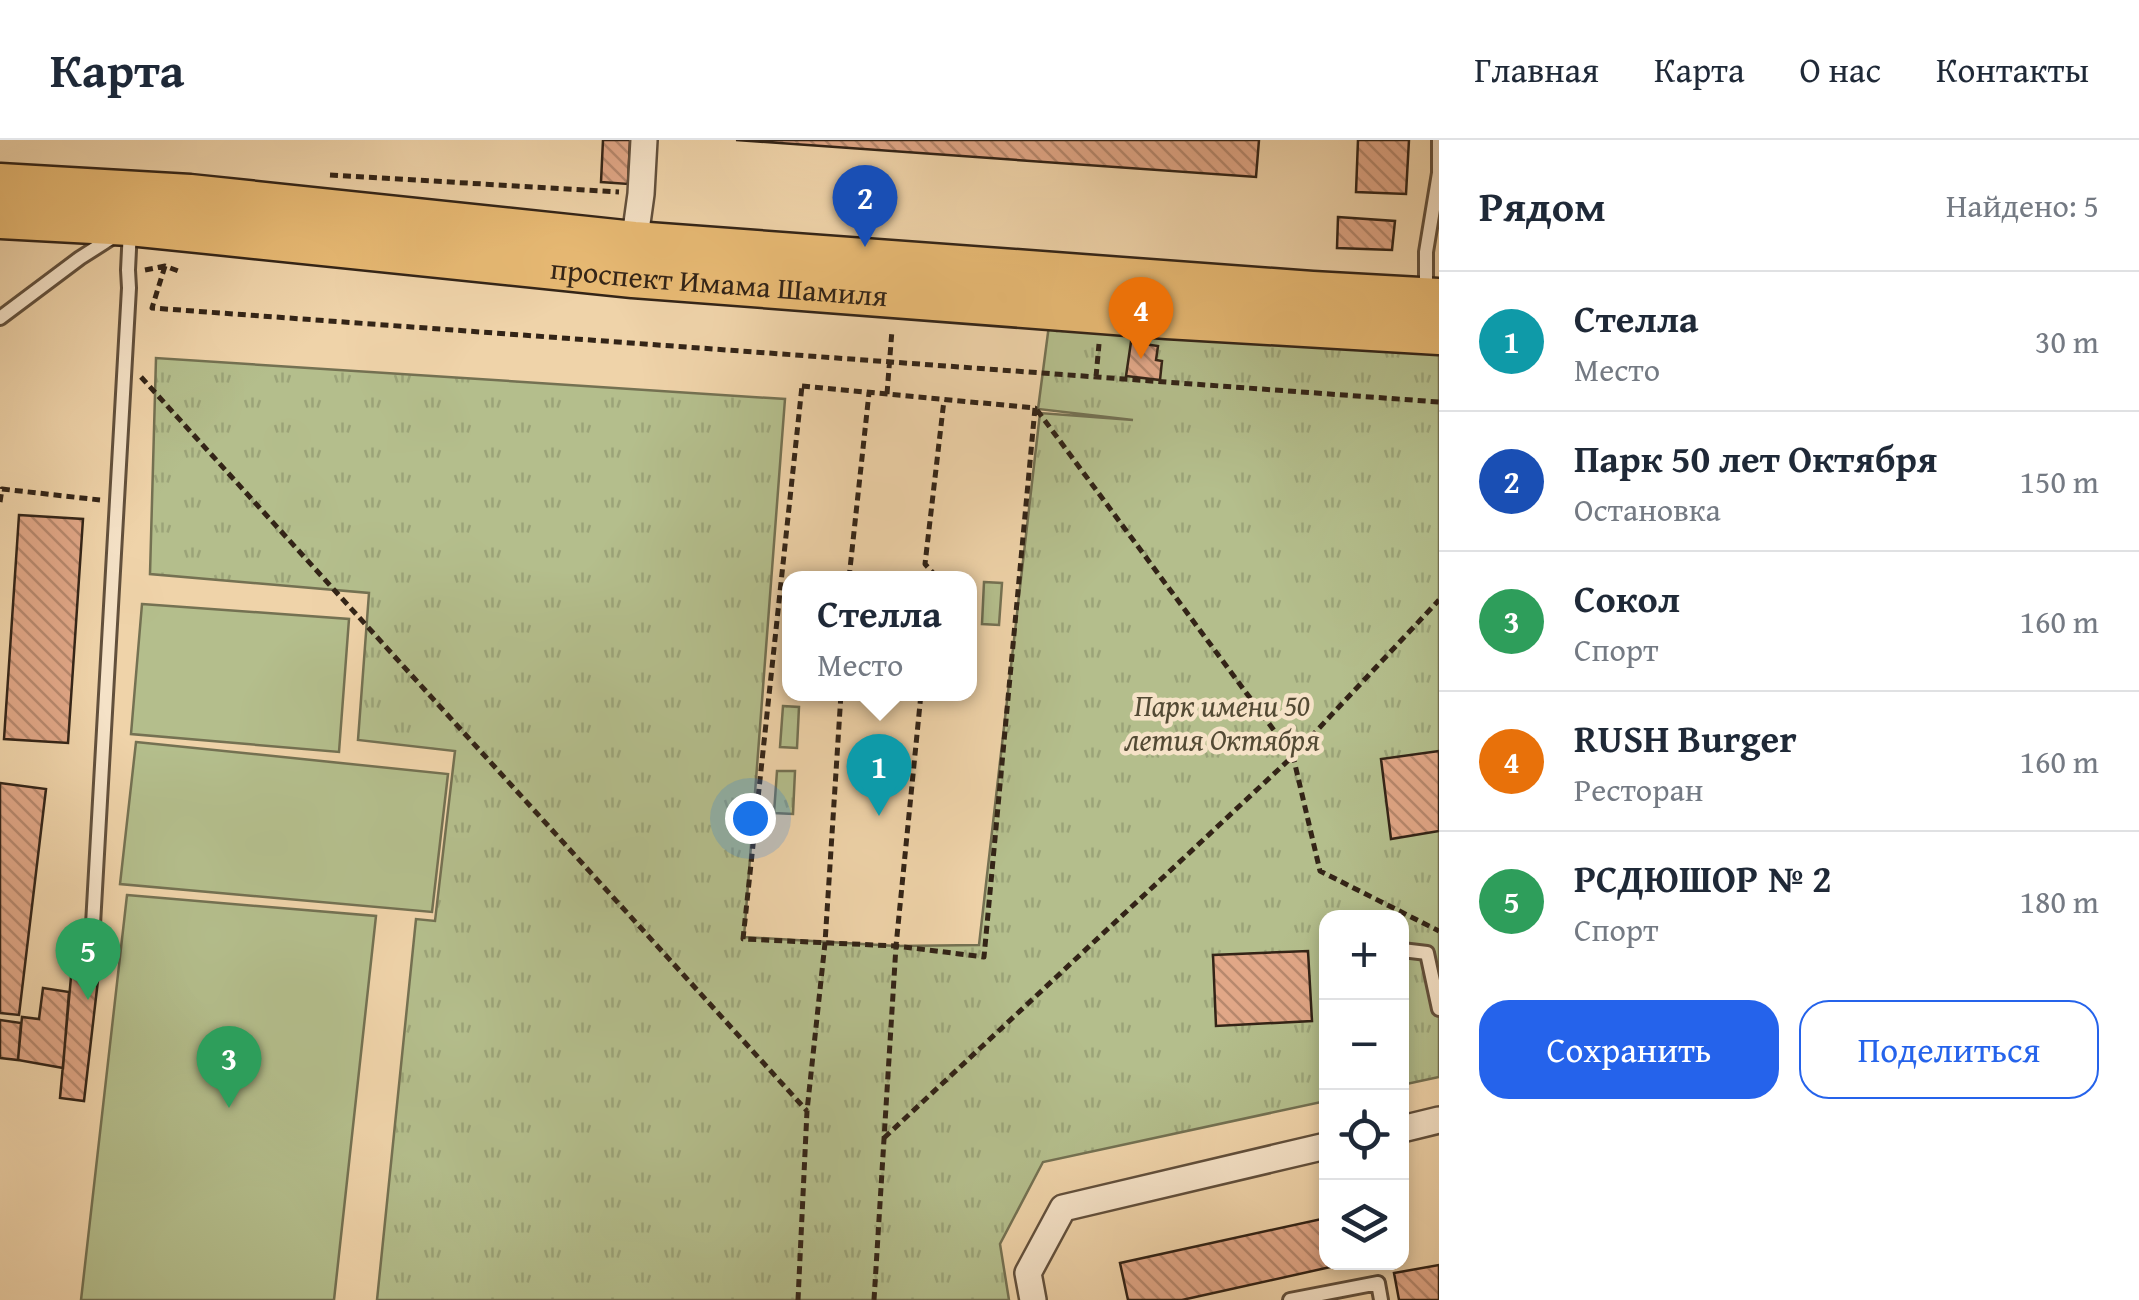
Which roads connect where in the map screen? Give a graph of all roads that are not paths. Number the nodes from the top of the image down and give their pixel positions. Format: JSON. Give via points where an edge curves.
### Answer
{"nodes":[{"id":1,"x":644,"y":140,"type":"edge"},
{"id":2,"x":1439,"y":140,"type":"edge"},
{"id":3,"x":1439,"y":172,"type":"edge"},
{"id":4,"x":0,"y":184,"type":"edge"},
{"id":5,"x":131,"y":208,"type":"junction"},
{"id":6,"x":0,"y":218,"type":"edge"},
{"id":7,"x":633,"y":260,"type":"junction"},
{"id":8,"x":1435,"y":310,"type":"edge"},
{"id":9,"x":0,"y":318,"type":"edge"},
{"id":10,"x":1409,"y":951,"type":"edge"},
{"id":11,"x":91,"y":960,"type":"dead end"},
{"id":12,"x":1439,"y":1009,"type":"edge"},
{"id":13,"x":1439,"y":1120,"type":"edge"},
{"id":14,"x":1409,"y":1127,"type":"edge"},
{"id":15,"x":1319,"y":1148,"type":"edge"},
{"id":16,"x":1034,"y":1300,"type":"edge"},
{"id":17,"x":1290,"y":1300,"type":"edge"},
{"id":18,"x":1381,"y":1300,"type":"edge"}],
"edges":[{"from":1,"to":7,"type":"street"},
{"from":2,"to":3,"type":"lane"},
{"from":3,"to":8,"type":"lane","via":[[1426,252]]},
{"from":4,"to":5,"type":"main road","name":"проспект Имама Шамиля"},
{"from":5,"to":6,"type":"main road","name":"проспект Имама Шамиля"},
{"from":5,"to":7,"type":"main road","name":"проспект Имама Шамиля"},
{"from":5,"to":9,"type":"lane","via":[[80,258]]},
{"from":5,"to":11,"type":"lane"},
{"from":7,"to":8,"type":"main road","name":"проспект Имама Шамиля","via":[[1167,318]]},
{"from":10,"to":12,"type":"lane","via":[[1427,952]]},
{"from":13,"to":14,"type":"street"},
{"from":15,"to":16,"type":"street","via":[[1063,1208],[1028,1273]]},
{"from":17,"to":18,"type":"lane","via":[[1378,1284]]}]}
